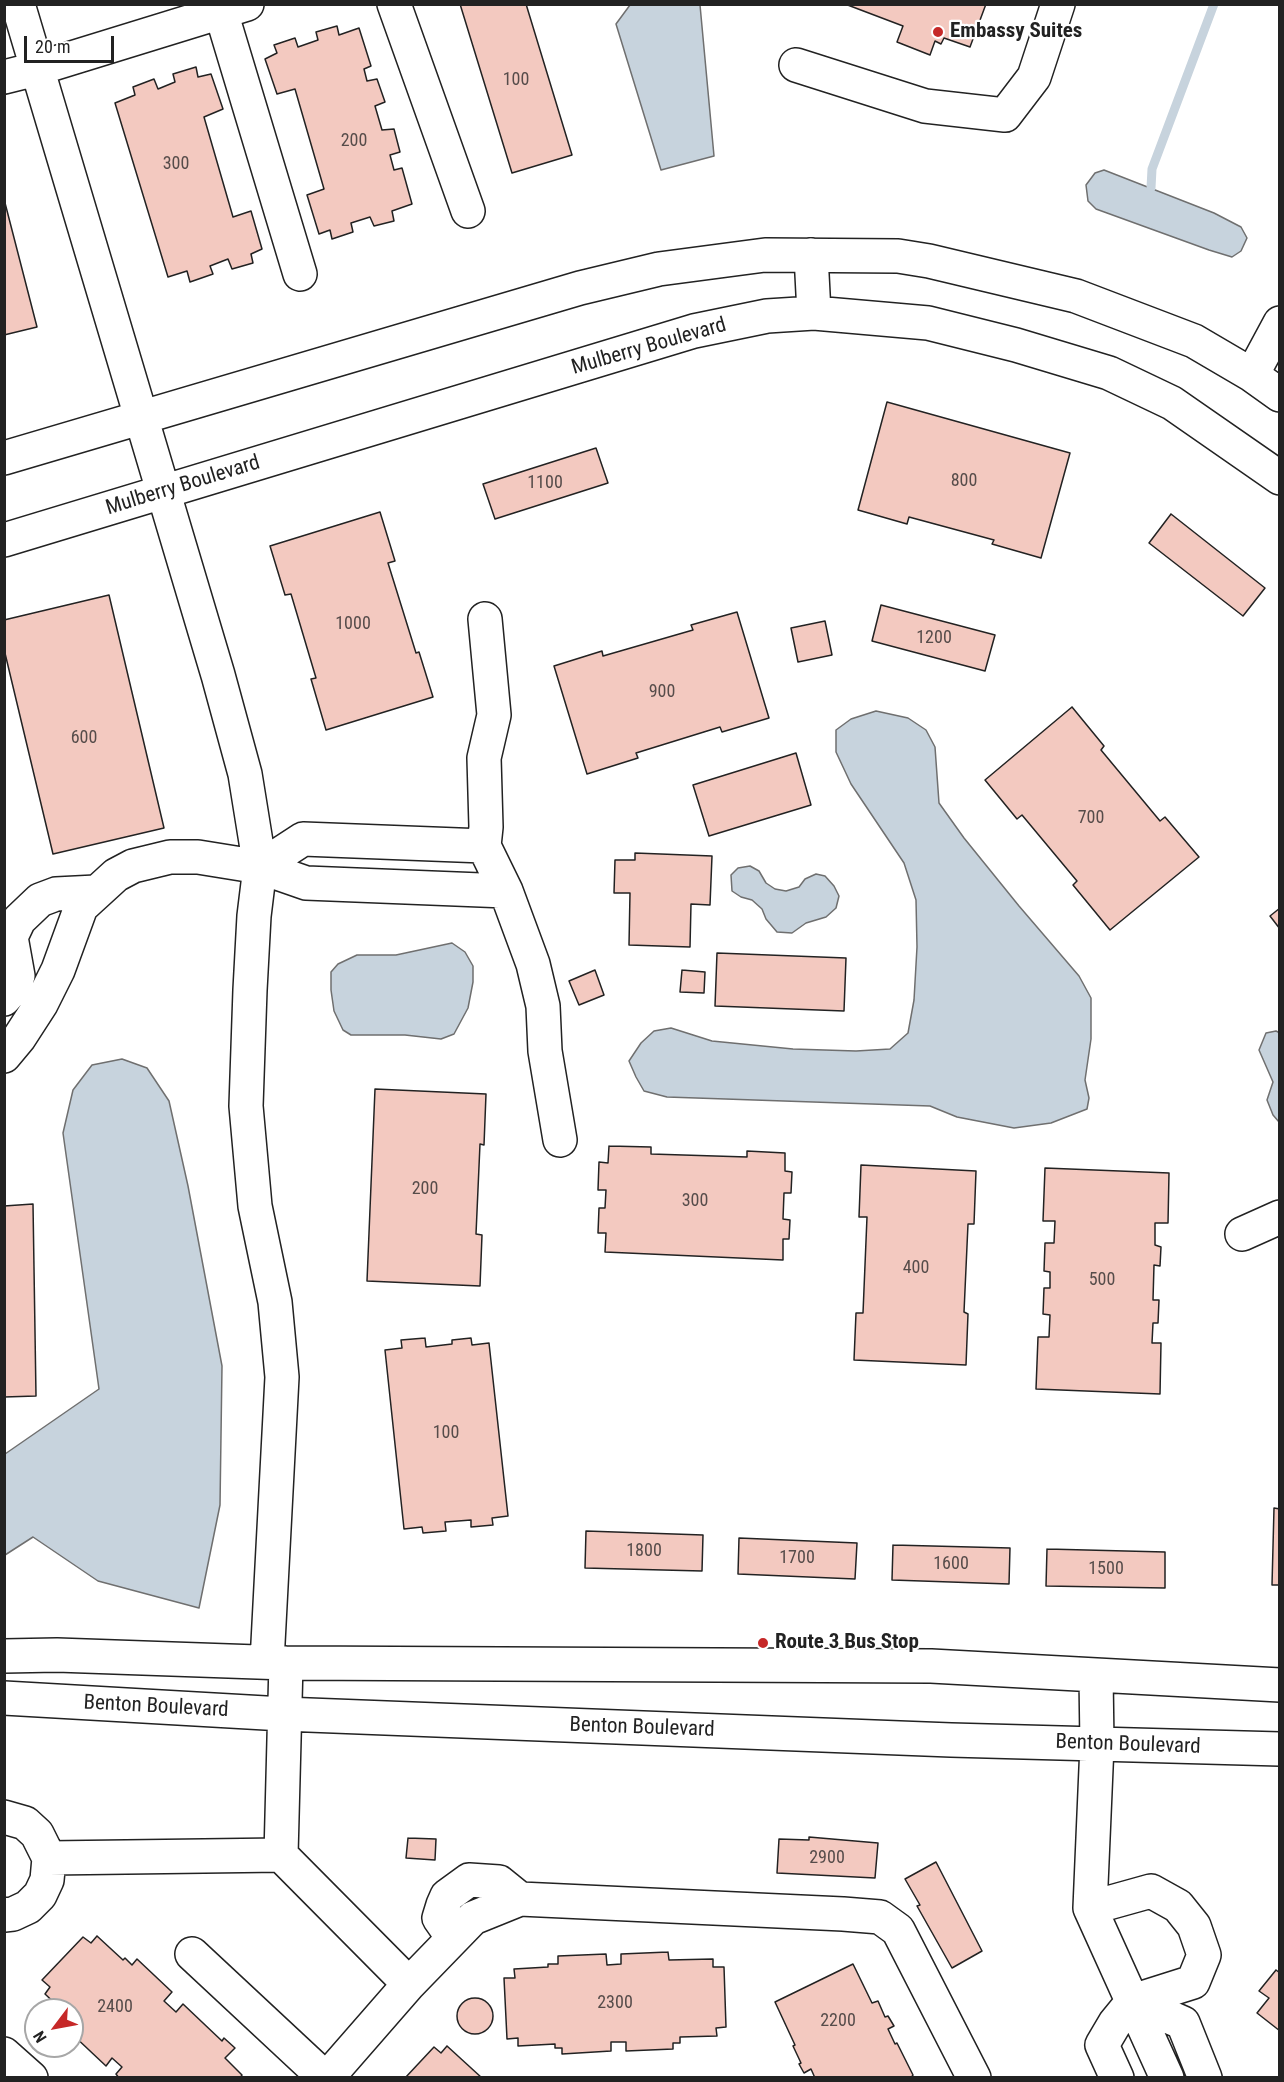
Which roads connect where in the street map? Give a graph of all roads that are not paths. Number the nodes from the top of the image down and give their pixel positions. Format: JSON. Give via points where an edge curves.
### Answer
{"nodes":[{"id":1,"x":18,"y":4,"type":"edge"},
{"id":2,"x":394,"y":4,"type":"edge"},
{"id":3,"x":1058,"y":4,"type":"edge"},
{"id":4,"x":234,"y":8,"type":"edge"},
{"id":5,"x":796,"y":65,"type":"dead end"},
{"id":6,"x":36,"y":69,"type":"junction"},
{"id":7,"x":4,"y":76,"type":"edge"},
{"id":8,"x":468,"y":211,"type":"dead end"},
{"id":9,"x":811,"y":255,"type":"junction"},
{"id":10,"x":300,"y":274,"type":"dead end"},
{"id":11,"x":814,"y":313,"type":"junction"},
{"id":12,"x":1280,"y":323,"type":"edge"},
{"id":13,"x":1252,"y":375,"type":"junction"},
{"id":14,"x":1280,"y":395,"type":"edge"},
{"id":15,"x":141,"y":418,"type":"junction"},
{"id":16,"x":4,"y":458,"type":"edge"},
{"id":17,"x":1280,"y":478,"type":"edge"},
{"id":18,"x":162,"y":492,"type":"junction"},
{"id":19,"x":4,"y":540,"type":"edge"},
{"id":20,"x":485,"y":619,"type":"dead end"},
{"id":21,"x":484,"y":846,"type":"junction"},
{"id":22,"x":260,"y":867,"type":"junction"},
{"id":23,"x":506,"y":891,"type":"junction"},
{"id":24,"x":96,"y":892,"type":"junction"},
{"id":25,"x":4,"y":999,"type":"edge"},
{"id":26,"x":4,"y":1056,"type":"edge"},
{"id":27,"x":560,"y":1140,"type":"dead end"},
{"id":28,"x":1280,"y":1217,"type":"edge"},
{"id":29,"x":1242,"y":1234,"type":"dead end"},
{"id":30,"x":4,"y":1656,"type":"edge"},
{"id":31,"x":277,"y":1663,"type":"junction"},
{"id":32,"x":1096,"y":1675,"type":"junction"},
{"id":33,"x":1280,"y":1685,"type":"edge"},
{"id":34,"x":4,"y":1698,"type":"edge"},
{"id":35,"x":283,"y":1714,"type":"junction"},
{"id":36,"x":1097,"y":1745,"type":"junction"},
{"id":37,"x":1280,"y":1749,"type":"edge"},
{"id":38,"x":4,"y":1817,"type":"edge"},
{"id":39,"x":280,"y":1855,"type":"junction"},
{"id":40,"x":49,"y":1858,"type":"junction"},
{"id":41,"x":1090,"y":1908,"type":"junction"},
{"id":42,"x":4,"y":1915,"type":"edge"},
{"id":43,"x":192,"y":1954,"type":"dead end"},
{"id":44,"x":410,"y":1984,"type":"junction"},
{"id":45,"x":1133,"y":2001,"type":"junction"},
{"id":46,"x":4,"y":2054,"type":"edge"},
{"id":47,"x":31,"y":2078,"type":"edge"},
{"id":48,"x":326,"y":2078,"type":"edge"},
{"id":49,"x":974,"y":2078,"type":"edge"},
{"id":50,"x":1117,"y":2078,"type":"edge"},
{"id":51,"x":1167,"y":2078,"type":"edge"},
{"id":52,"x":1205,"y":2078,"type":"edge"}],
"edges":[{"from":1,"to":6,"type":"street"},
{"from":2,"to":8,"type":"street"},
{"from":3,"to":5,"type":"street","via":[[1034,77],[1005,115],[925,106]]},
{"from":4,"to":6,"type":"street"},
{"from":4,"to":10,"type":"street"},
{"from":6,"to":7,"type":"street"},
{"from":6,"to":15,"type":"street"},
{"from":9,"to":11,"type":"street"},
{"from":9,"to":13,"type":"street","via":[[898,256],[1076,296],[1194,341]]},
{"from":9,"to":15,"type":"street","via":[[765,255],[659,269],[580,288]]},
{"from":11,"to":17,"type":"street","name":"Mulberry Boulevard","via":[[928,323],[1110,373],[1172,403]]},
{"from":11,"to":18,"type":"street","name":"Mulberry Boulevard","via":[[768,316],[694,331]]},
{"from":12,"to":13,"type":"street"},
{"from":13,"to":14,"type":"street"},
{"from":15,"to":16,"type":"street"},
{"from":15,"to":18,"type":"street"},
{"from":18,"to":19,"type":"street","name":"Mulberry Boulevard"},
{"from":18,"to":22,"type":"street","via":[[245,774]]},
{"from":20,"to":21,"type":"street","via":[[494,715],[484,758]]},
{"from":21,"to":22,"type":"street","via":[[303,839]]},
{"from":21,"to":23,"type":"street"},
{"from":22,"to":23,"type":"street","via":[[306,883]]},
{"from":22,"to":24,"type":"street","via":[[198,857],[170,857],[133,866]]},
{"from":22,"to":31,"type":"street","via":[[254,916],[246,1106],[255,1206],[275,1302],[282,1377]]},
{"from":23,"to":27,"type":"street","via":[[533,964],[543,1006],[545,1051]]},
{"from":24,"to":25,"type":"street","via":[[56,894],[40,900],[19,920],[11,938],[18,976]]},
{"from":24,"to":26,"type":"street","via":[[81,908],[41,1004]]},
{"from":28,"to":29,"type":"street"},
{"from":30,"to":31,"type":"street"},
{"from":31,"to":32,"type":"street","via":[[931,1666]]},
{"from":31,"to":35,"type":"street"},
{"from":32,"to":33,"type":"street"},
{"from":32,"to":36,"type":"street"},
{"from":34,"to":35,"type":"street","name":"Benton Boulevard"},
{"from":35,"to":36,"type":"street","name":"Benton Boulevard"},
{"from":35,"to":39,"type":"street"},
{"from":36,"to":37,"type":"street","name":"Benton Boulevard"},
{"from":36,"to":41,"type":"street"},
{"from":38,"to":40,"type":"street","via":[[25,1824],[37,1834]]},
{"from":39,"to":40,"type":"street"},
{"from":39,"to":44,"type":"street"},
{"from":40,"to":42,"type":"street","via":[[47,1880],[40,1895],[28,1907]]},
{"from":41,"to":45,"type":"street"},
{"from":41,"to":45,"type":"street","via":[[1151,1891],[1178,1906],[1194,1926],[1204,1955],[1193,1982]]},
{"from":43,"to":48,"type":"street"},
{"from":44,"to":48,"type":"street"},
{"from":44,"to":49,"type":"street","via":[[473,1918],[520,1899],[880,1917],[898,1930]]},
{"from":45,"to":50,"type":"street","via":[[1102,2045]]},
{"from":45,"to":51,"type":"street"},
{"from":45,"to":52,"type":"street","via":[[1183,2023]]},
{"from":46,"to":47,"type":"street"}]}
